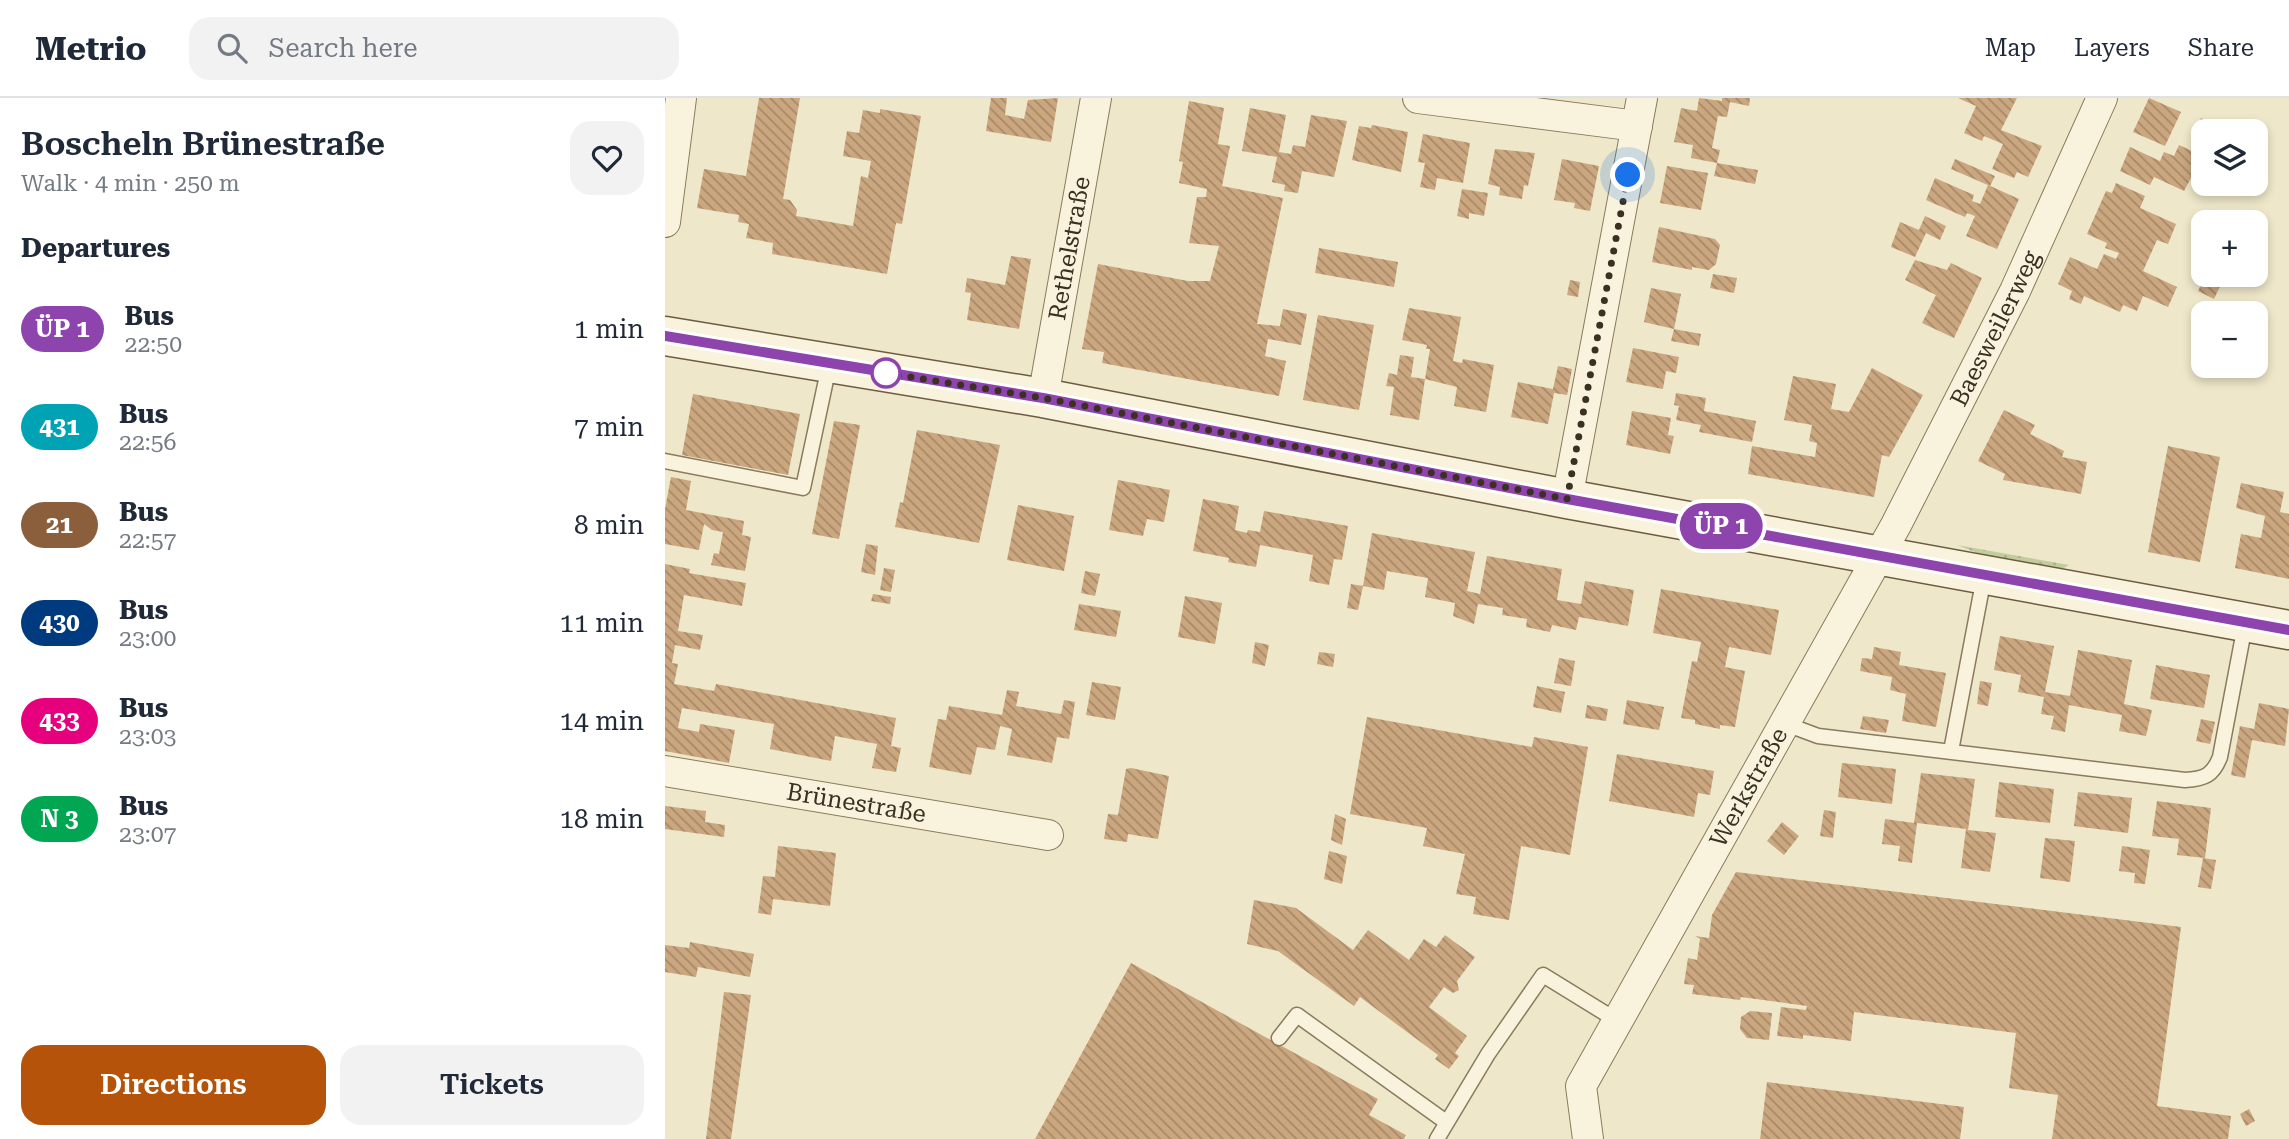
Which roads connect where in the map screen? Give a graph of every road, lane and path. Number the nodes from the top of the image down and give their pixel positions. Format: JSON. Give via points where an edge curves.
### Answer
{"nodes":[{"id":1,"x":681,"y":98,"type":"edge"},
{"id":2,"x":1096,"y":98,"type":"edge"},
{"id":3,"x":1418,"y":98,"type":"edge"},
{"id":4,"x":2102,"y":98,"type":"edge"},
{"id":5,"x":1640,"y":112,"type":"edge"},
{"id":6,"x":665,"y":222,"type":"edge"},
{"id":7,"x":665,"y":336,"type":"edge"},
{"id":8,"x":829,"y":364,"type":"junction"},
{"id":9,"x":1043,"y":398,"type":"junction"},
{"id":10,"x":665,"y":461,"type":"edge"},
{"id":11,"x":1567,"y":499,"type":"junction"},
{"id":12,"x":1880,"y":555,"type":"junction"},
{"id":13,"x":1985,"y":573,"type":"junction"},
{"id":14,"x":2245,"y":624,"type":"junction"},
{"id":15,"x":2289,"y":631,"type":"edge"},
{"id":16,"x":1782,"y":723,"type":"junction"},
{"id":17,"x":1951,"y":751,"type":"junction"},
{"id":18,"x":665,"y":771,"type":"edge"},
{"id":19,"x":1048,"y":835,"type":"dead end"},
{"id":20,"x":1616,"y":1020,"type":"junction"},
{"id":21,"x":1279,"y":1038,"type":"dead end"},
{"id":22,"x":1446,"y":1122,"type":"junction"},
{"id":23,"x":1437,"y":1139,"type":"edge"},
{"id":24,"x":1588,"y":1139,"type":"edge"}],
"edges":[{"from":1,"to":6,"type":"street"},
{"from":2,"to":9,"type":"street","name":"Rethelstraße"},
{"from":3,"to":5,"type":"street"},
{"from":4,"to":12,"type":"street","name":"Baesweilerweg","via":[[2015,290]]},
{"from":5,"to":11,"type":"street"},
{"from":7,"to":8,"type":"main road"},
{"from":8,"to":9,"type":"main road"},
{"from":8,"to":10,"type":"lane","via":[[803,488]]},
{"from":9,"to":11,"type":"main road"},
{"from":11,"to":12,"type":"main road"},
{"from":12,"to":13,"type":"main road"},
{"from":12,"to":16,"type":"street","name":"Werkstraße"},
{"from":13,"to":14,"type":"main road"},
{"from":13,"to":17,"type":"lane"},
{"from":14,"to":15,"type":"main road"},
{"from":14,"to":17,"type":"lane","via":[[2220,757],[2215,772],[2201,780]]},
{"from":16,"to":17,"type":"lane","via":[[1818,736]]},
{"from":16,"to":20,"type":"street","name":"Werkstraße"},
{"from":18,"to":19,"type":"street","name":"Brünestraße"},
{"from":20,"to":22,"type":"lane","via":[[1543,975]]},
{"from":20,"to":24,"type":"street","name":"Werkstraße","via":[[1581,1086]]},
{"from":21,"to":22,"type":"lane","via":[[1297,1015]]},
{"from":22,"to":23,"type":"lane"}]}
